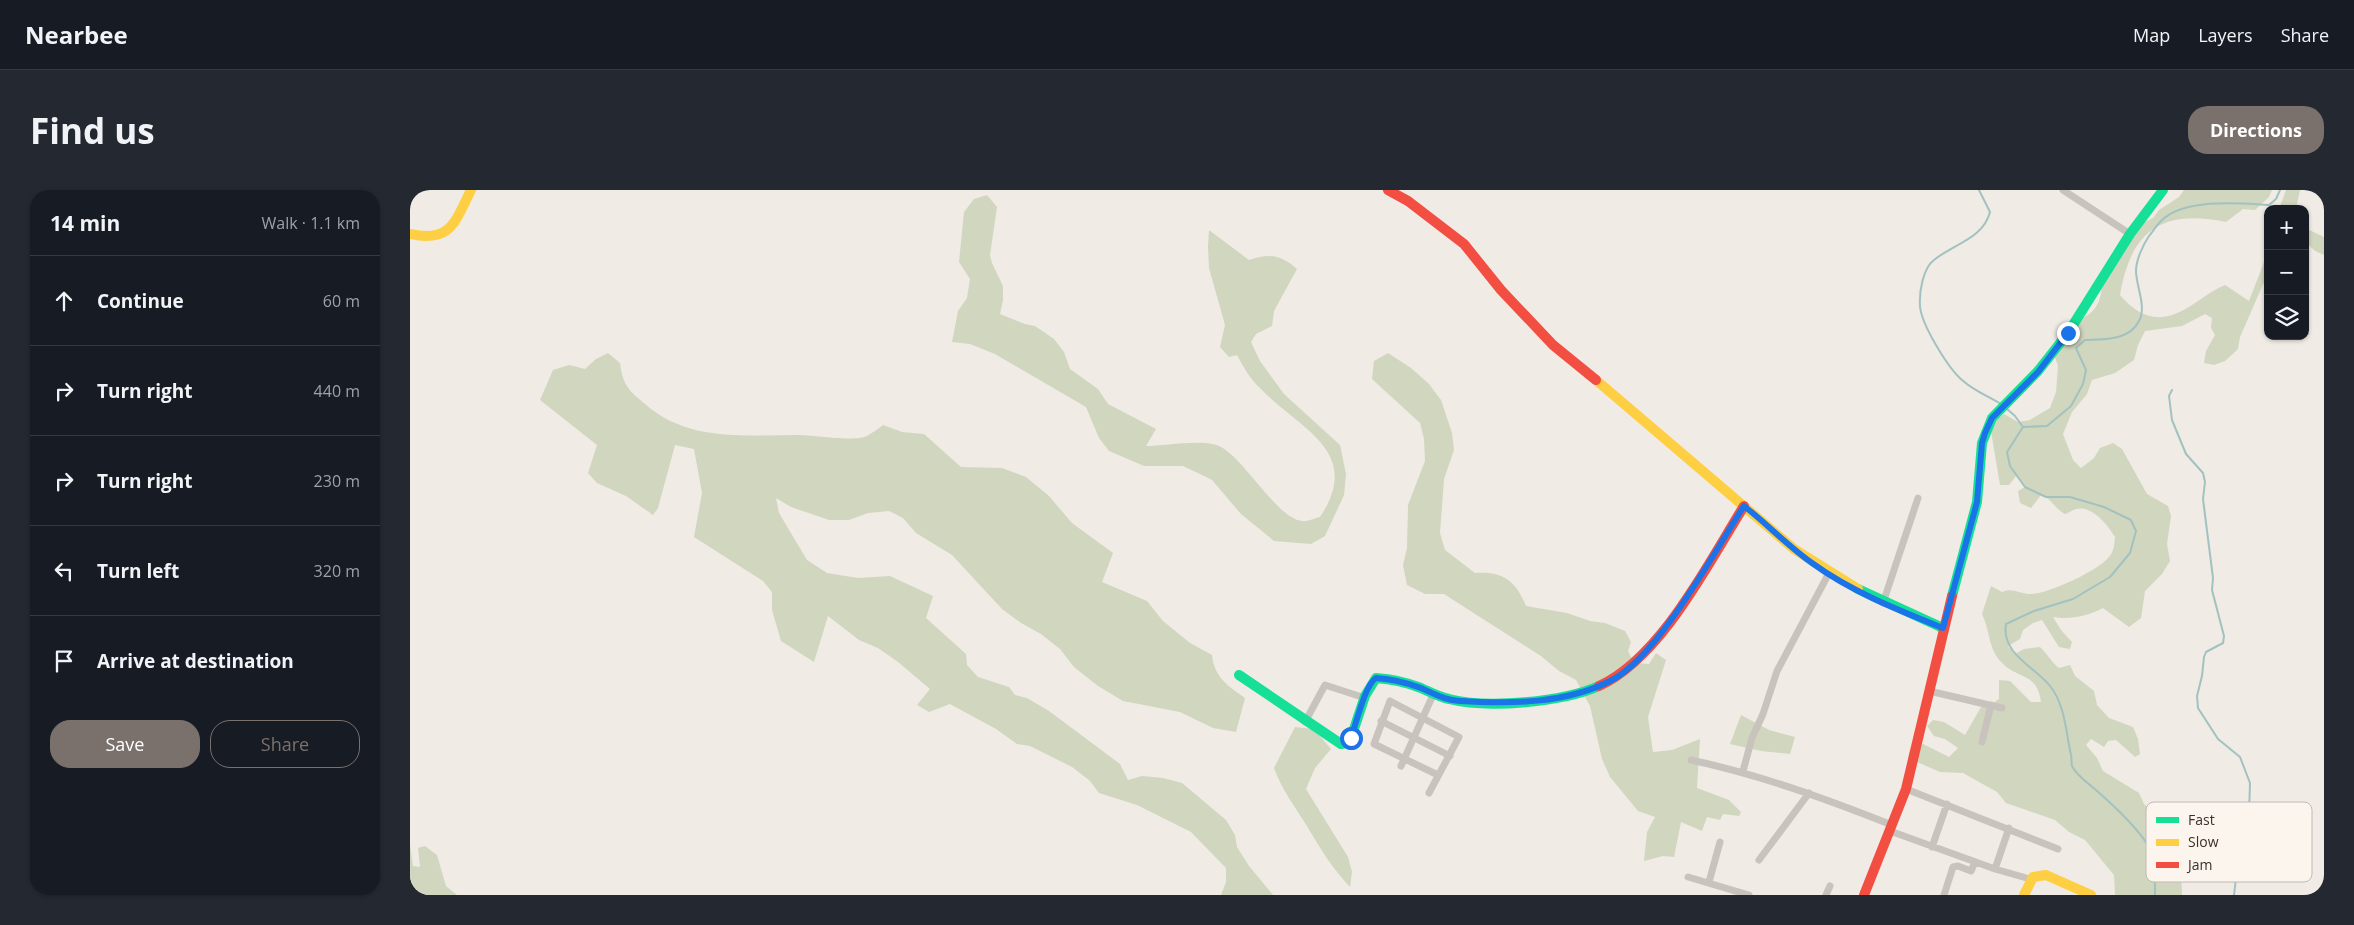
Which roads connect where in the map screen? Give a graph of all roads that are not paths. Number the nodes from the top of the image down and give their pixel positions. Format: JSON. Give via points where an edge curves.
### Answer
{"nodes":[{"id":1,"x":471,"y":190,"type":"edge"},
{"id":2,"x":1388,"y":190,"type":"edge"},
{"id":3,"x":2063,"y":190,"type":"edge"},
{"id":4,"x":2163,"y":190,"type":"edge"},
{"id":5,"x":410,"y":234,"type":"edge"},
{"id":6,"x":2130,"y":234,"type":"junction"},
{"id":7,"x":1918,"y":498,"type":"dead end"},
{"id":8,"x":1744,"y":506,"type":"junction"},
{"id":9,"x":1829,"y":573,"type":"junction"},
{"id":10,"x":1883,"y":603,"type":"junction"},
{"id":11,"x":1943,"y":628,"type":"junction"},
{"id":12,"x":1240,"y":675,"type":"dead end"},
{"id":13,"x":1929,"y":691,"type":"junction"},
{"id":14,"x":1433,"y":695,"type":"junction"},
{"id":15,"x":1365,"y":698,"type":"junction"},
{"id":16,"x":1991,"y":705,"type":"junction"},
{"id":17,"x":2002,"y":708,"type":"dead end"},
{"id":18,"x":1423,"y":717,"type":"junction"},
{"id":19,"x":1381,"y":721,"type":"junction"},
{"id":20,"x":1305,"y":722,"type":"junction"},
{"id":21,"x":1414,"y":737,"type":"junction"},
{"id":22,"x":1982,"y":742,"type":"dead end"},
{"id":23,"x":1450,"y":756,"type":"junction"},
{"id":24,"x":1404,"y":758,"type":"junction"},
{"id":25,"x":1691,"y":760,"type":"dead end"},
{"id":26,"x":1401,"y":766,"type":"dead end"},
{"id":27,"x":1743,"y":771,"type":"junction"},
{"id":28,"x":1438,"y":774,"type":"junction"},
{"id":29,"x":1906,"y":788,"type":"junction"},
{"id":30,"x":1429,"y":792,"type":"dead end"},
{"id":31,"x":1810,"y":793,"type":"junction"},
{"id":32,"x":1947,"y":804,"type":"junction"},
{"id":33,"x":1891,"y":828,"type":"junction"},
{"id":34,"x":2009,"y":828,"type":"junction"},
{"id":35,"x":1720,"y":842,"type":"dead end"},
{"id":36,"x":1932,"y":847,"type":"junction"},
{"id":37,"x":2058,"y":849,"type":"dead end"},
{"id":38,"x":1759,"y":860,"type":"dead end"},
{"id":39,"x":1975,"y":862,"type":"junction"},
{"id":40,"x":1995,"y":869,"type":"junction"},
{"id":41,"x":1688,"y":876,"type":"dead end"},
{"id":42,"x":2030,"y":879,"type":"junction"},
{"id":43,"x":1709,"y":882,"type":"junction"},
{"id":44,"x":1830,"y":886,"type":"dead end"},
{"id":45,"x":1749,"y":895,"type":"edge"},
{"id":46,"x":1826,"y":895,"type":"edge"},
{"id":47,"x":1864,"y":895,"type":"edge"},
{"id":48,"x":1944,"y":895,"type":"edge"},
{"id":49,"x":2024,"y":895,"type":"edge"},
{"id":50,"x":2091,"y":895,"type":"edge"}],
"edges":[{"from":1,"to":5,"type":"street","via":[[446,233],[435,238]]},
{"from":2,"to":8,"type":"street","via":[[1408,201],[1464,244],[1501,290],[1553,345]]},
{"from":3,"to":6,"type":"street"},
{"from":4,"to":6,"type":"street"},
{"from":6,"to":11,"type":"street","via":[[2068,333],[2038,372],[1992,418],[1982,443],[1977,502]]},
{"from":7,"to":10,"type":"street"},
{"from":8,"to":9,"type":"street","via":[[1794,549]]},
{"from":8,"to":14,"type":"street","via":[[1661,633],[1628,669],[1612,680],[1573,695],[1545,700],[1461,701]]},
{"from":9,"to":10,"type":"street"},
{"from":9,"to":27,"type":"street","via":[[1777,671]]},
{"from":10,"to":11,"type":"street"},
{"from":11,"to":13,"type":"street"},
{"from":12,"to":20,"type":"street"},
{"from":13,"to":16,"type":"street"},
{"from":13,"to":29,"type":"street"},
{"from":14,"to":15,"type":"street","via":[[1410,684],[1376,678]]},
{"from":14,"to":18,"type":"street"},
{"from":15,"to":20,"type":"street","via":[[1325,685]]},
{"from":15,"to":20,"type":"street","via":[[1351,738],[1344,744]]},
{"from":16,"to":17,"type":"street"},
{"from":16,"to":22,"type":"street"},
{"from":18,"to":19,"type":"street","via":[[1390,701]]},
{"from":18,"to":21,"type":"street"},
{"from":18,"to":23,"type":"street","via":[[1459,737]]},
{"from":19,"to":21,"type":"street"},
{"from":19,"to":24,"type":"street","via":[[1374,744]]},
{"from":21,"to":23,"type":"street"},
{"from":21,"to":24,"type":"street"},
{"from":23,"to":28,"type":"street"},
{"from":24,"to":26,"type":"street"},
{"from":24,"to":28,"type":"street"},
{"from":25,"to":27,"type":"street"},
{"from":27,"to":31,"type":"street"},
{"from":28,"to":30,"type":"street"},
{"from":29,"to":32,"type":"street"},
{"from":29,"to":33,"type":"street"},
{"from":31,"to":33,"type":"street"},
{"from":31,"to":38,"type":"street"},
{"from":32,"to":34,"type":"street"},
{"from":32,"to":36,"type":"street"},
{"from":33,"to":36,"type":"street"},
{"from":33,"to":47,"type":"street"},
{"from":34,"to":37,"type":"street"},
{"from":34,"to":40,"type":"street"},
{"from":35,"to":43,"type":"street"},
{"from":36,"to":39,"type":"street"},
{"from":39,"to":40,"type":"street"},
{"from":39,"to":48,"type":"street","via":[[1971,871],[1953,867]]},
{"from":40,"to":42,"type":"street"},
{"from":41,"to":43,"type":"street"},
{"from":42,"to":49,"type":"street"},
{"from":42,"to":50,"type":"street","via":[[2035,875],[2046,875]]},
{"from":43,"to":45,"type":"street"},
{"from":44,"to":46,"type":"street"}]}
